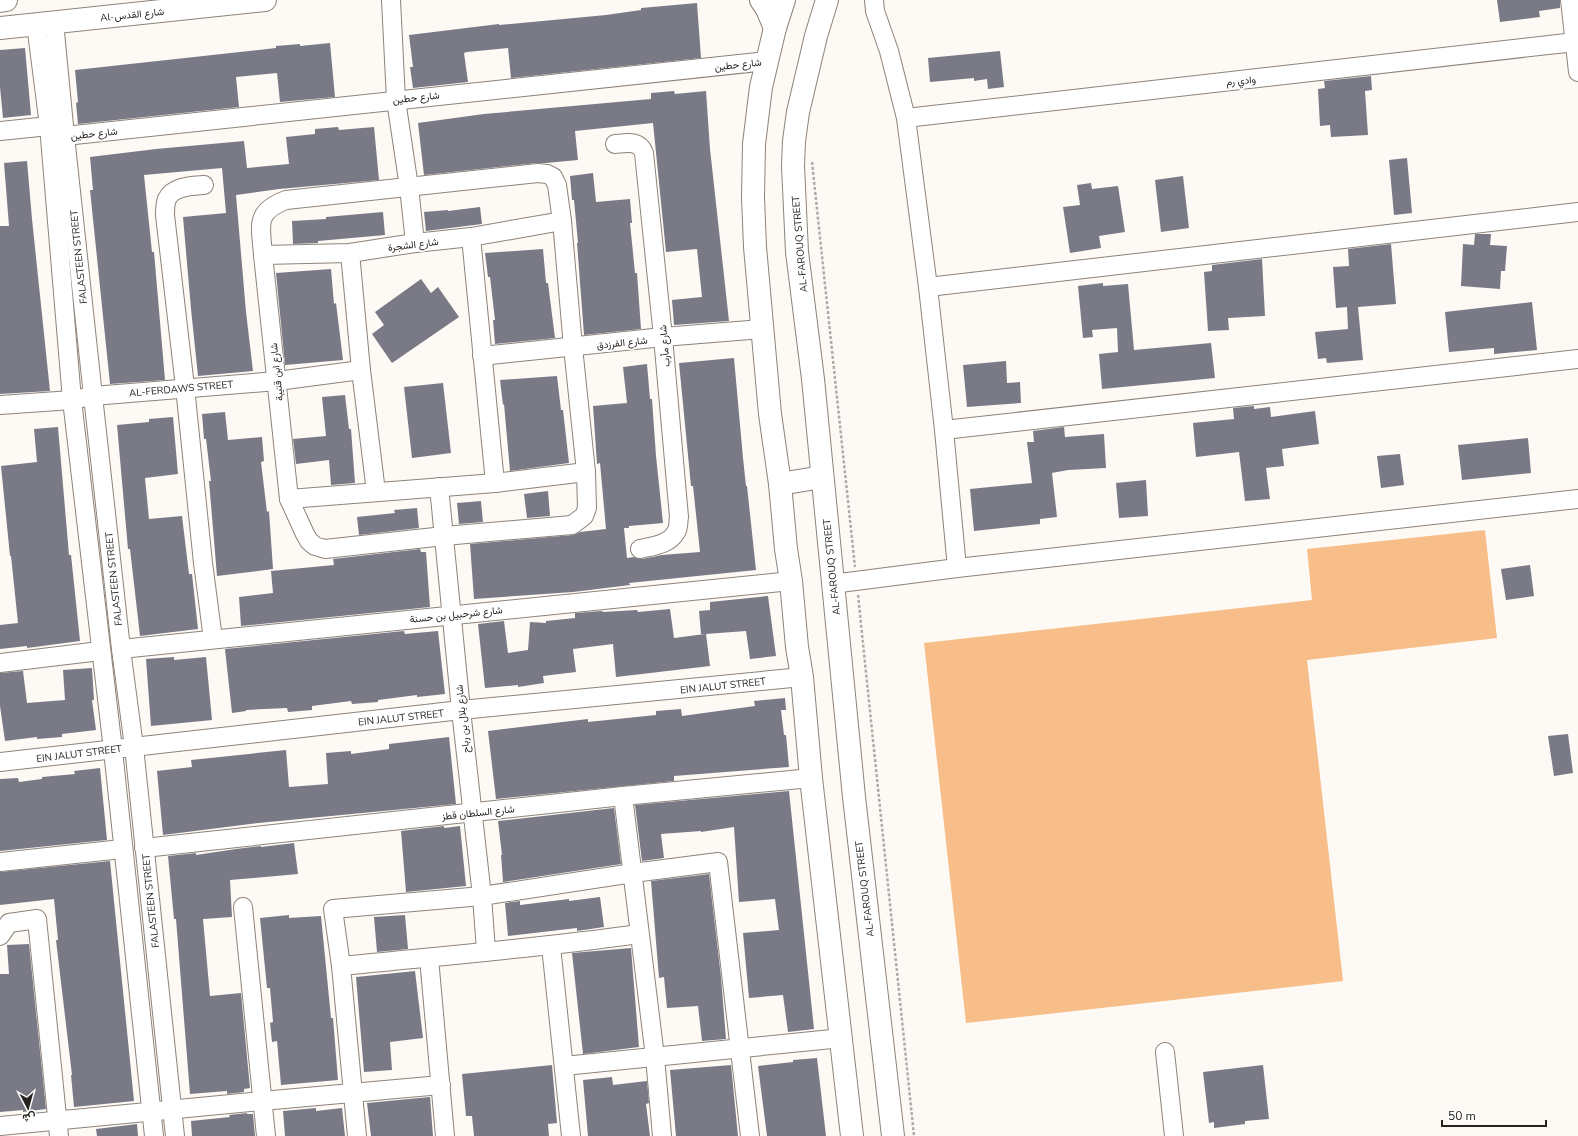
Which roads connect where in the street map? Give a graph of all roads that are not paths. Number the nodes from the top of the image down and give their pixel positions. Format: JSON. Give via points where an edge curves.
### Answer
{"nodes":[{"id":1,"x":6,"y":0,"type":"edge"},
{"id":2,"x":265,"y":0,"type":"edge"},
{"id":3,"x":391,"y":0,"type":"edge"},
{"id":4,"x":760,"y":0,"type":"edge"},
{"id":5,"x":784,"y":0,"type":"edge"},
{"id":6,"x":827,"y":0,"type":"edge"},
{"id":7,"x":874,"y":0,"type":"edge"},
{"id":8,"x":1570,"y":0,"type":"edge"},
{"id":9,"x":0,"y":1,"type":"edge"},
{"id":10,"x":238,"y":1,"type":"edge"},
{"id":11,"x":209,"y":3,"type":"edge"},
{"id":12,"x":45,"y":23,"type":"junction"},
{"id":13,"x":0,"y":28,"type":"edge"},
{"id":14,"x":774,"y":28,"type":"junction"},
{"id":15,"x":1575,"y":42,"type":"junction"},
{"id":16,"x":767,"y":61,"type":"junction"},
{"id":17,"x":1578,"y":72,"type":"edge"},
{"id":18,"x":396,"y":100,"type":"junction"},
{"id":19,"x":906,"y":118,"type":"junction"},
{"id":20,"x":49,"y":126,"type":"junction"},
{"id":21,"x":0,"y":131,"type":"edge"},
{"id":22,"x":65,"y":136,"type":"junction"},
{"id":23,"x":615,"y":144,"type":"dead end"},
{"id":24,"x":204,"y":185,"type":"dead end"},
{"id":25,"x":409,"y":187,"type":"junction"},
{"id":26,"x":1578,"y":212,"type":"edge"},
{"id":27,"x":562,"y":221,"type":"junction"},
{"id":28,"x":471,"y":237,"type":"junction"},
{"id":29,"x":415,"y":242,"type":"junction"},
{"id":30,"x":350,"y":253,"type":"junction"},
{"id":31,"x":263,"y":256,"type":"junction"},
{"id":32,"x":928,"y":287,"type":"junction"},
{"id":33,"x":762,"y":329,"type":"junction"},
{"id":34,"x":663,"y":337,"type":"junction"},
{"id":35,"x":573,"y":347,"type":"junction"},
{"id":36,"x":482,"y":356,"type":"junction"},
{"id":37,"x":1578,"y":359,"type":"edge"},
{"id":38,"x":361,"y":370,"type":"junction"},
{"id":39,"x":278,"y":380,"type":"junction"},
{"id":40,"x":185,"y":388,"type":"junction"},
{"id":41,"x":93,"y":396,"type":"junction"},
{"id":42,"x":72,"y":400,"type":"junction"},
{"id":43,"x":0,"y":405,"type":"edge"},
{"id":44,"x":944,"y":430,"type":"junction"},
{"id":45,"x":586,"y":472,"type":"junction"},
{"id":46,"x":822,"y":477,"type":"junction"},
{"id":47,"x":495,"y":483,"type":"junction"},
{"id":48,"x":780,"y":484,"type":"junction"},
{"id":49,"x":439,"y":487,"type":"junction"},
{"id":50,"x":376,"y":492,"type":"junction"},
{"id":51,"x":289,"y":498,"type":"junction"},
{"id":52,"x":1578,"y":499,"type":"edge"},
{"id":53,"x":444,"y":536,"type":"junction"},
{"id":54,"x":640,"y":549,"type":"dead end"},
{"id":55,"x":957,"y":568,"type":"junction"},
{"id":56,"x":791,"y":581,"type":"junction"},
{"id":57,"x":832,"y":584,"type":"junction"},
{"id":58,"x":451,"y":615,"type":"junction"},
{"id":59,"x":213,"y":639,"type":"junction"},
{"id":60,"x":121,"y":649,"type":"junction"},
{"id":61,"x":100,"y":651,"type":"junction"},
{"id":62,"x":0,"y":663,"type":"edge"},
{"id":63,"x":802,"y":678,"type":"junction"},
{"id":64,"x":461,"y":710,"type":"junction"},
{"id":65,"x":134,"y":747,"type":"junction"},
{"id":66,"x":113,"y":750,"type":"junction"},
{"id":67,"x":0,"y":762,"type":"edge"},
{"id":68,"x":812,"y":778,"type":"junction"},
{"id":69,"x":623,"y":796,"type":"junction"},
{"id":70,"x":472,"y":813,"type":"junction"},
{"id":71,"x":144,"y":848,"type":"junction"},
{"id":72,"x":122,"y":849,"type":"junction"},
{"id":73,"x":0,"y":862,"type":"edge"},
{"id":74,"x":633,"y":873,"type":"junction"},
{"id":75,"x":482,"y":896,"type":"junction"},
{"id":76,"x":243,"y":907,"type":"dead end"},
{"id":77,"x":639,"y":934,"type":"junction"},
{"id":78,"x":0,"y":936,"type":"edge"},
{"id":79,"x":551,"y":946,"type":"junction"},
{"id":80,"x":486,"y":951,"type":"junction"},
{"id":81,"x":429,"y":958,"type":"junction"},
{"id":82,"x":342,"y":966,"type":"junction"},
{"id":83,"x":842,"y":1038,"type":"junction"},
{"id":84,"x":740,"y":1049,"type":"junction"},
{"id":85,"x":1165,"y":1052,"type":"dead end"},
{"id":86,"x":655,"y":1057,"type":"junction"},
{"id":87,"x":564,"y":1066,"type":"junction"},
{"id":88,"x":441,"y":1085,"type":"junction"},
{"id":89,"x":353,"y":1093,"type":"junction"},
{"id":90,"x":262,"y":1101,"type":"junction"},
{"id":91,"x":172,"y":1110,"type":"junction"},
{"id":92,"x":151,"y":1112,"type":"junction"},
{"id":93,"x":0,"y":1126,"type":"edge"},
{"id":94,"x":58,"y":1128,"type":"edge"},
{"id":95,"x":154,"y":1136,"type":"edge"},
{"id":96,"x":175,"y":1136,"type":"edge"},
{"id":97,"x":266,"y":1136,"type":"edge"},
{"id":98,"x":358,"y":1136,"type":"edge"},
{"id":99,"x":445,"y":1136,"type":"edge"},
{"id":100,"x":571,"y":1136,"type":"edge"},
{"id":101,"x":662,"y":1136,"type":"edge"},
{"id":102,"x":750,"y":1136,"type":"edge"},
{"id":103,"x":852,"y":1136,"type":"edge"},
{"id":104,"x":893,"y":1136,"type":"edge"},
{"id":105,"x":1174,"y":1136,"type":"edge"}],
"edges":[{"from":1,"to":9,"type":"main road"},
{"from":2,"to":10,"type":"main road","name":"Al-شارع القدس"},
{"from":3,"to":18,"type":"street"},
{"from":4,"to":14,"type":"main road","via":[[767,9]]},
{"from":5,"to":14,"type":"main road"},
{"from":6,"to":46,"type":"main road","name":"AL-FAROUQ STREET","via":[[798,112],[793,166],[797,252]]},
{"from":7,"to":19,"type":"street"},
{"from":8,"to":15,"type":"street"},
{"from":10,"to":11,"type":"main road","name":"Al-شارع القدس"},
{"from":11,"to":12,"type":"main road","name":"Al-شارع القدس"},
{"from":12,"to":13,"type":"main road","name":"Al-شارع القدس"},
{"from":12,"to":20,"type":"street","name":"FALASTEEN STREET"},
{"from":12,"to":22,"type":"street","name":"FALASTEEN STREET"},
{"from":14,"to":16,"type":"main road"},
{"from":15,"to":17,"type":"street"},
{"from":15,"to":19,"type":"street","name":"وادي رم"},
{"from":16,"to":18,"type":"street","name":"شارع حطين"},
{"from":16,"to":33,"type":"main road","via":[[754,144],[753,197]]},
{"from":18,"to":22,"type":"street","name":"شارع حطين"},
{"from":18,"to":25,"type":"street"},
{"from":19,"to":32,"type":"street"},
{"from":20,"to":21,"type":"street"},
{"from":20,"to":42,"type":"street","name":"FALASTEEN STREET"},
{"from":22,"to":41,"type":"street","name":"FALASTEEN STREET"},
{"from":23,"to":34,"type":"street","name":"شارع مأرب","via":[[636,143],[644,154]]},
{"from":24,"to":40,"type":"street","via":[[184,187],[173,193],[167,199],[165,215]]},
{"from":25,"to":27,"type":"street","name":"شارع ابن قتيبة","via":[[547,174],[553,176],[557,185]]},
{"from":25,"to":29,"type":"street"},
{"from":25,"to":31,"type":"street","name":"شارع ابن قتيبة","via":[[286,200],[276,204],[267,210],[261,221]]},
{"from":26,"to":32,"type":"street"},
{"from":27,"to":28,"type":"street","name":"شارع الشجرة"},
{"from":27,"to":35,"type":"street"},
{"from":28,"to":29,"type":"street","name":"شارع الشجرة"},
{"from":28,"to":36,"type":"street"},
{"from":29,"to":30,"type":"street","name":"شارع الشجرة"},
{"from":30,"to":31,"type":"street","name":"شارع الشجرة"},
{"from":30,"to":38,"type":"street"},
{"from":31,"to":39,"type":"street","name":"شارع ابن قتيبة"},
{"from":32,"to":44,"type":"street"},
{"from":33,"to":34,"type":"street","name":"شارع الفرزدق"},
{"from":33,"to":48,"type":"main road"},
{"from":34,"to":35,"type":"street","name":"شارع الفرزدق"},
{"from":34,"to":54,"type":"street","name":"شارع مأرب","via":[[679,517],[677,532],[669,540]]},
{"from":35,"to":36,"type":"street","name":"شارع الفرزدق"},
{"from":35,"to":45,"type":"street"},
{"from":36,"to":47,"type":"street"},
{"from":37,"to":44,"type":"street"},
{"from":38,"to":39,"type":"street","name":"AL-FERDAWS STREET"},
{"from":38,"to":50,"type":"street"},
{"from":39,"to":40,"type":"street","name":"AL-FERDAWS STREET"},
{"from":39,"to":51,"type":"street","name":"شارع ابن قتيبة"},
{"from":40,"to":41,"type":"street","name":"AL-FERDAWS STREET"},
{"from":40,"to":59,"type":"street"},
{"from":41,"to":42,"type":"street","name":"AL-FERDAWS STREET"},
{"from":41,"to":60,"type":"street","name":"FALASTEEN STREET"},
{"from":42,"to":43,"type":"street","name":"AL-FERDAWS STREET"},
{"from":42,"to":61,"type":"street","name":"FALASTEEN STREET"},
{"from":44,"to":55,"type":"street"},
{"from":45,"to":47,"type":"street"},
{"from":45,"to":53,"type":"street","name":"شارع ابن قتيبة","via":[[587,508],[584,516],[572,525]]},
{"from":46,"to":48,"type":"main road"},
{"from":46,"to":57,"type":"main road","name":"AL-FAROUQ STREET"},
{"from":47,"to":49,"type":"street"},
{"from":48,"to":56,"type":"main road"},
{"from":49,"to":50,"type":"street"},
{"from":49,"to":53,"type":"street","name":"شارع بلال بن رباح"},
{"from":50,"to":51,"type":"street"},
{"from":51,"to":53,"type":"street","name":"شارع ابن قتيبة","via":[[309,541],[325,549]]},
{"from":52,"to":55,"type":"street"},
{"from":53,"to":58,"type":"street","name":"شارع بلال بن رباح"},
{"from":55,"to":57,"type":"street"},
{"from":56,"to":58,"type":"street","name":"شارع شرحبيل بن حسنة"},
{"from":56,"to":63,"type":"main road"},
{"from":57,"to":104,"type":"main road","name":"AL-FAROUQ STREET"},
{"from":58,"to":59,"type":"street","name":"شارع شرحبيل بن حسنة"},
{"from":58,"to":64,"type":"street","name":"شارع بلال بن رباح"},
{"from":59,"to":60,"type":"street","name":"شارع شرحبيل بن حسنة"},
{"from":60,"to":65,"type":"street","name":"FALASTEEN STREET"},
{"from":61,"to":62,"type":"street"},
{"from":61,"to":66,"type":"street","name":"FALASTEEN STREET"},
{"from":63,"to":64,"type":"street","name":"EIN JALUT STREET"},
{"from":63,"to":68,"type":"main road"},
{"from":64,"to":65,"type":"street","name":"EIN JALUT STREET"},
{"from":64,"to":70,"type":"street","name":"شارع بلال بن رباح"},
{"from":65,"to":66,"type":"street","name":"EIN JALUT STREET"},
{"from":65,"to":71,"type":"street","name":"FALASTEEN STREET"},
{"from":66,"to":67,"type":"street","name":"EIN JALUT STREET"},
{"from":66,"to":72,"type":"street","name":"FALASTEEN STREET"},
{"from":68,"to":69,"type":"street","name":"شارع السلطان قطز"},
{"from":68,"to":83,"type":"main road"},
{"from":69,"to":70,"type":"street","name":"شارع السلطان قطز"},
{"from":69,"to":74,"type":"street"},
{"from":70,"to":71,"type":"street","name":"شارع السلطان قطز"},
{"from":70,"to":75,"type":"street","name":"شارع بلال بن رباح"},
{"from":71,"to":91,"type":"street","name":"FALASTEEN STREET"},
{"from":72,"to":73,"type":"street"},
{"from":72,"to":92,"type":"street","name":"FALASTEEN STREET"},
{"from":74,"to":75,"type":"street"},
{"from":74,"to":77,"type":"street"},
{"from":74,"to":84,"type":"street","via":[[718,862]]},
{"from":75,"to":80,"type":"street","name":"شارع بلال بن رباح"},
{"from":75,"to":82,"type":"street","via":[[334,909]]},
{"from":76,"to":90,"type":"street"},
{"from":77,"to":79,"type":"street"},
{"from":77,"to":86,"type":"street"},
{"from":78,"to":94,"type":"street","via":[[9,923],[37,919]]},
{"from":79,"to":80,"type":"street"},
{"from":79,"to":87,"type":"street"},
{"from":80,"to":81,"type":"street"},
{"from":81,"to":82,"type":"street"},
{"from":81,"to":88,"type":"street"},
{"from":82,"to":89,"type":"street"},
{"from":83,"to":84,"type":"street"},
{"from":83,"to":103,"type":"main road"},
{"from":84,"to":86,"type":"street"},
{"from":84,"to":102,"type":"street"},
{"from":85,"to":105,"type":"street"},
{"from":86,"to":87,"type":"street"},
{"from":86,"to":101,"type":"street"},
{"from":87,"to":100,"type":"street"},
{"from":88,"to":89,"type":"street"},
{"from":88,"to":99,"type":"street"},
{"from":89,"to":90,"type":"street"},
{"from":89,"to":98,"type":"street"},
{"from":90,"to":91,"type":"street"},
{"from":90,"to":97,"type":"street"},
{"from":91,"to":92,"type":"street"},
{"from":91,"to":96,"type":"street","name":"FALASTEEN STREET"},
{"from":92,"to":94,"type":"street"},
{"from":92,"to":95,"type":"street","name":"FALASTEEN STREET"},
{"from":93,"to":94,"type":"street"}]}
